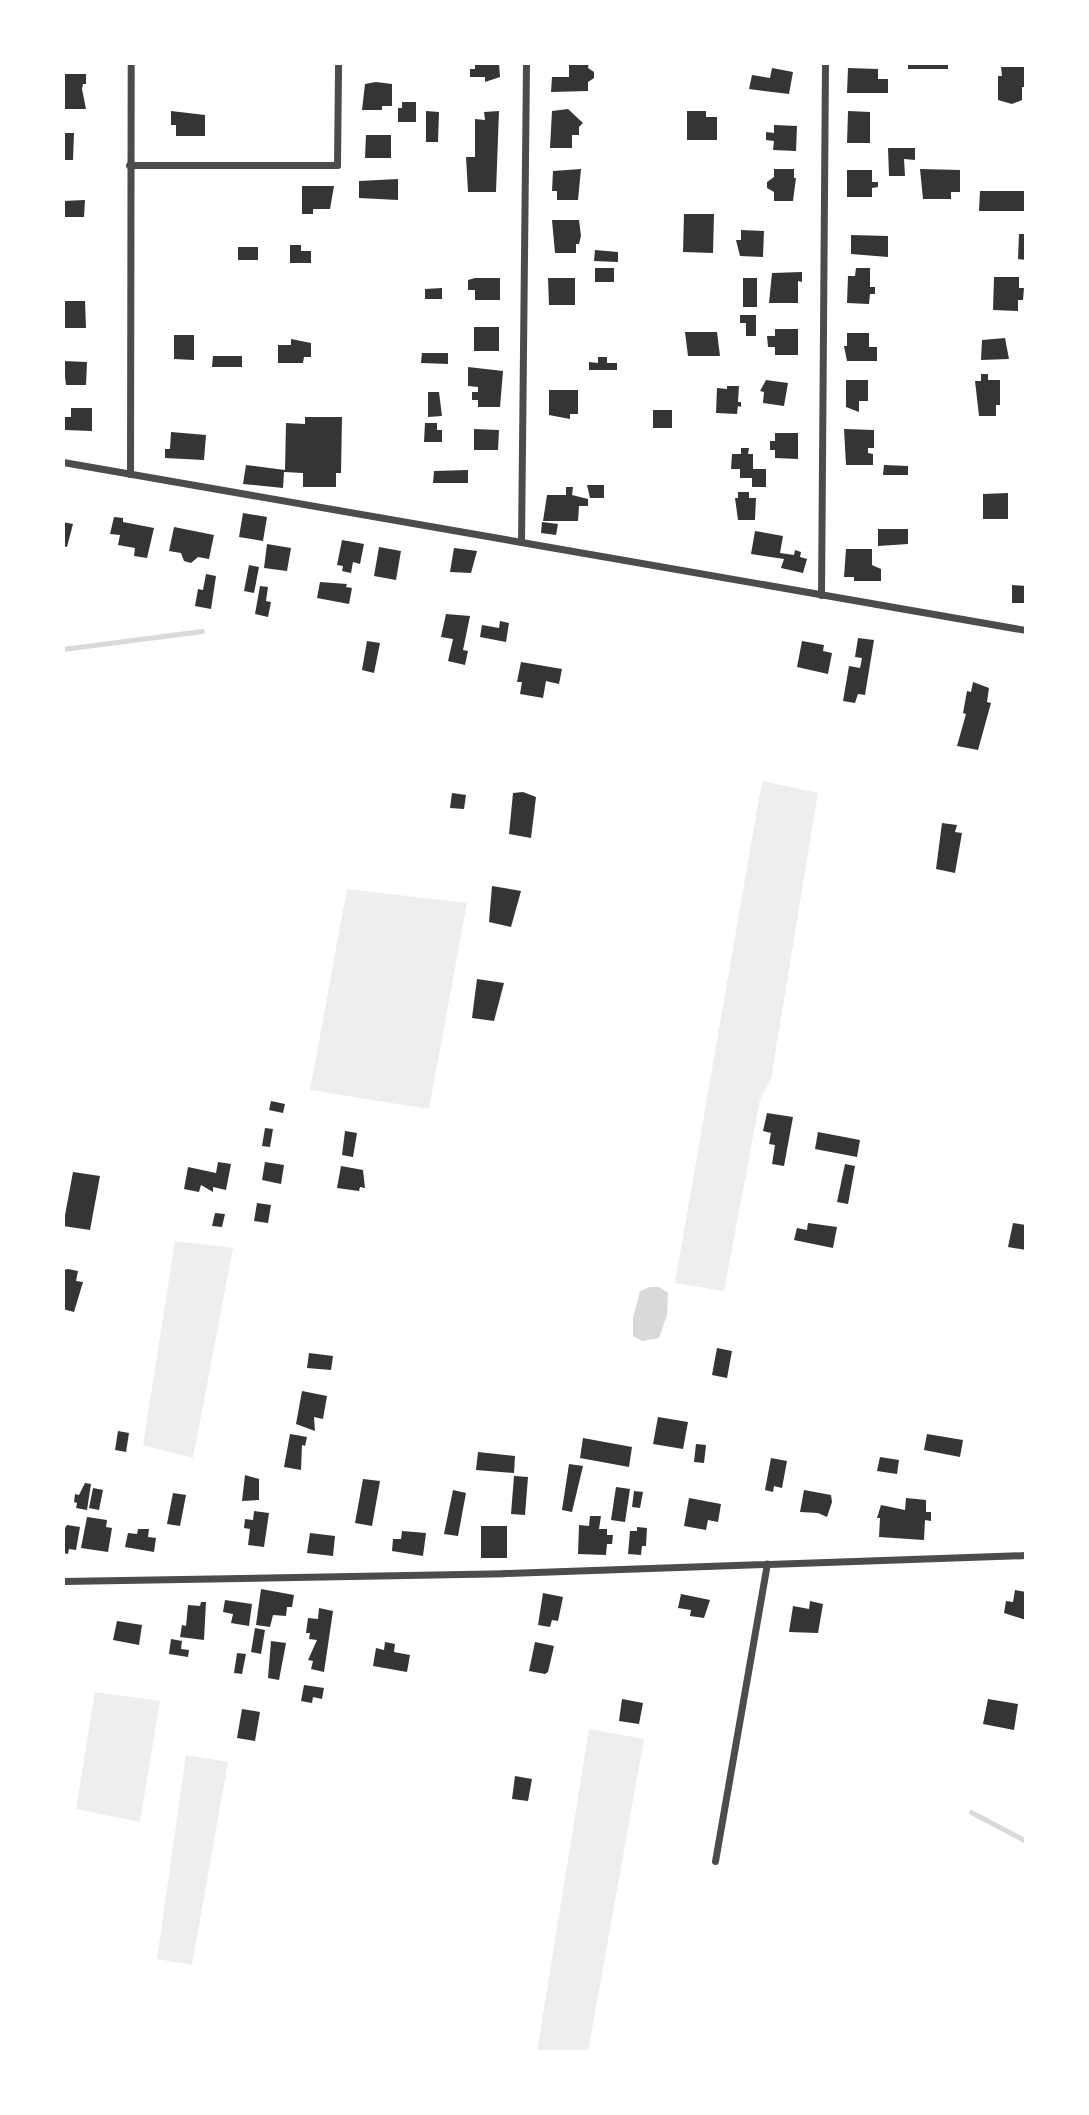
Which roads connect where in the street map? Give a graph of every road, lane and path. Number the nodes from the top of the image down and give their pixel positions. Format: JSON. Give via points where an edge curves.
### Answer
{"nodes":[{"id":1,"x":131,"y":63,"type":"edge"},
{"id":2,"x":338,"y":63,"type":"edge"},
{"id":3,"x":526,"y":63,"type":"edge"},
{"id":4,"x":825,"y":63,"type":"edge"},
{"id":5,"x":129,"y":165,"type":"junction"},
{"id":6,"x":63,"y":462,"type":"edge"},
{"id":7,"x":130,"y":474,"type":"junction"},
{"id":8,"x":521,"y":542,"type":"junction"},
{"id":9,"x":821,"y":595,"type":"junction"},
{"id":10,"x":1026,"y":630,"type":"edge"},
{"id":11,"x":1026,"y":1555,"type":"edge"},
{"id":12,"x":767,"y":1564,"type":"junction"},
{"id":13,"x":63,"y":1581,"type":"edge"},
{"id":14,"x":715,"y":1861,"type":"dead end"}],
"edges":[{"from":1,"to":5,"type":"street"},
{"from":2,"to":5,"type":"street","via":[[337,165]]},
{"from":3,"to":8,"type":"street"},
{"from":4,"to":9,"type":"street"},
{"from":5,"to":7,"type":"street"},
{"from":6,"to":7,"type":"street"},
{"from":7,"to":8,"type":"street"},
{"from":8,"to":9,"type":"street"},
{"from":9,"to":10,"type":"street"},
{"from":11,"to":12,"type":"street"},
{"from":12,"to":13,"type":"street"},
{"from":12,"to":14,"type":"street"}]}
